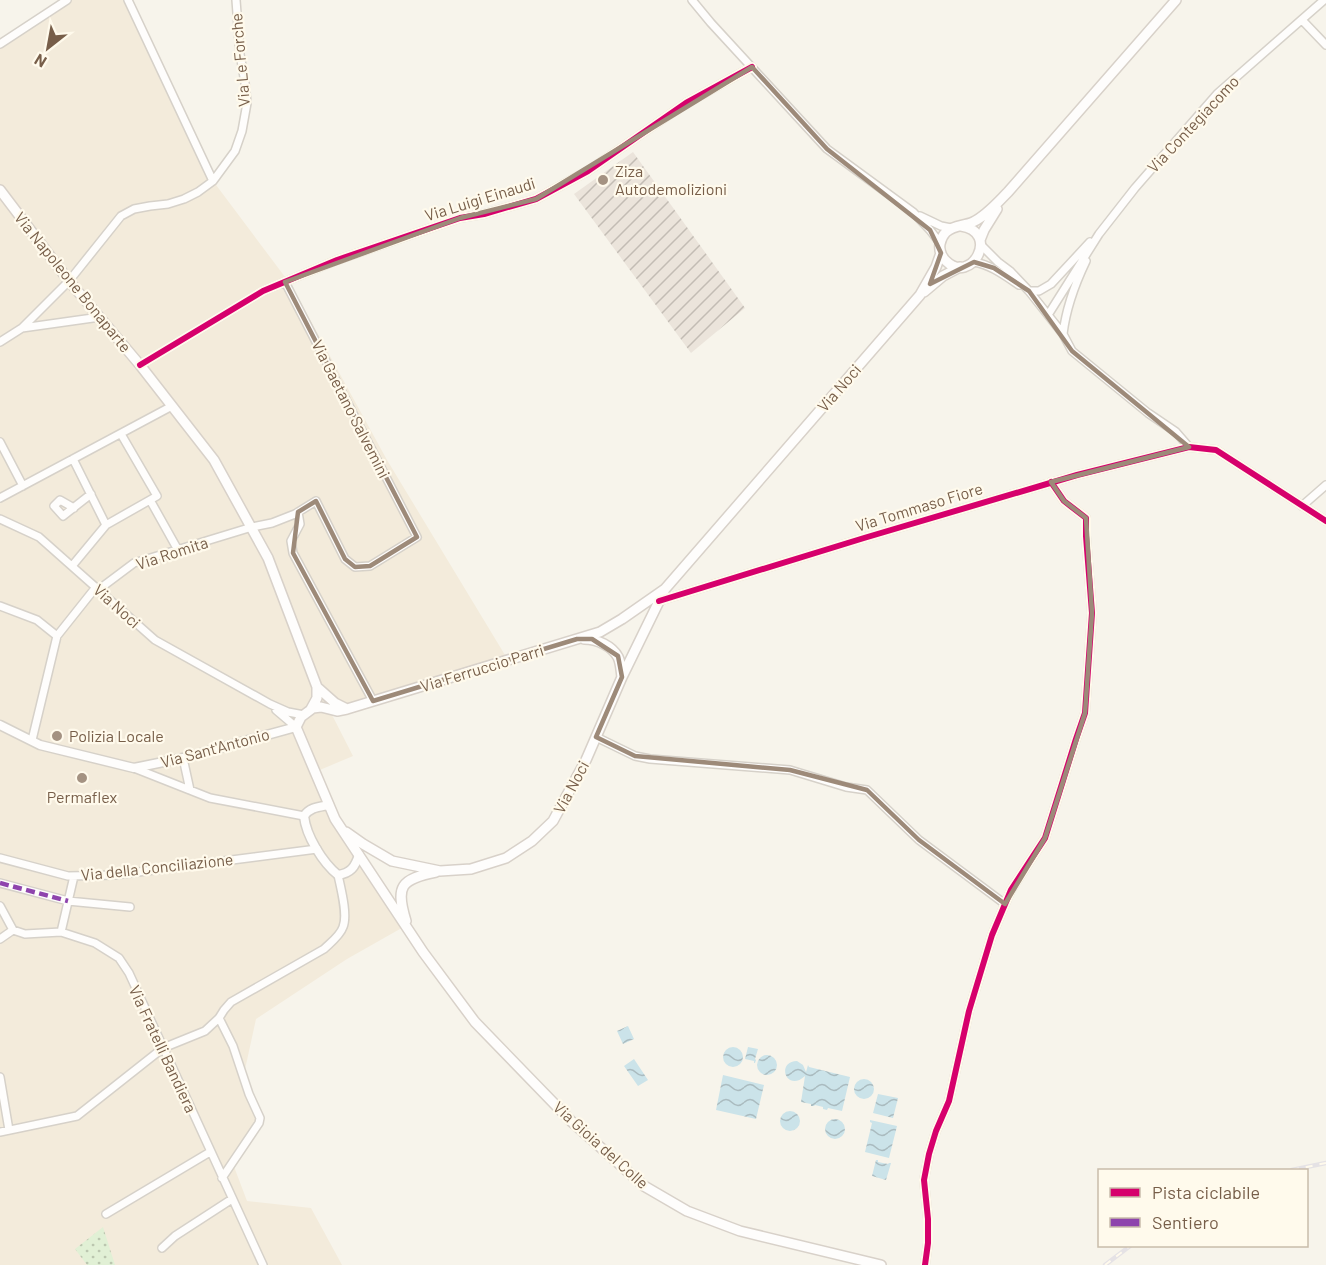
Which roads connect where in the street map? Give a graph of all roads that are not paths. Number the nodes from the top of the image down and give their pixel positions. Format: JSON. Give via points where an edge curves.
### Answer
{"nodes":[{"id":1,"x":67,"y":0,"type":"edge"},
{"id":2,"x":128,"y":0,"type":"edge"},
{"id":3,"x":236,"y":0,"type":"edge"},
{"id":4,"x":692,"y":0,"type":"edge"},
{"id":5,"x":1176,"y":0,"type":"edge"},
{"id":6,"x":1324,"y":0,"type":"edge"},
{"id":7,"x":1302,"y":20,"type":"junction"},
{"id":8,"x":0,"y":44,"type":"edge"},
{"id":9,"x":1326,"y":45,"type":"edge"},
{"id":10,"x":752,"y":67,"type":"junction"},
{"id":11,"x":213,"y":181,"type":"junction"},
{"id":12,"x":0,"y":190,"type":"edge"},
{"id":13,"x":1008,"y":192,"type":"junction"},
{"id":14,"x":913,"y":212,"type":"junction"},
{"id":15,"x":956,"y":227,"type":"junction"},
{"id":16,"x":1099,"y":234,"type":"junction"},
{"id":17,"x":980,"y":242,"type":"junction"},
{"id":18,"x":940,"y":248,"type":"junction"},
{"id":19,"x":974,"y":262,"type":"junction"},
{"id":20,"x":960,"y":267,"type":"junction"},
{"id":21,"x":69,"y":280,"type":"junction"},
{"id":22,"x":285,"y":282,"type":"junction"},
{"id":23,"x":1029,"y":291,"type":"junction"},
{"id":24,"x":920,"y":295,"type":"junction"},
{"id":25,"x":1048,"y":315,"type":"junction"},
{"id":26,"x":100,"y":317,"type":"junction"},
{"id":27,"x":22,"y":328,"type":"junction"},
{"id":28,"x":1063,"y":334,"type":"junction"},
{"id":29,"x":0,"y":342,"type":"edge"},
{"id":30,"x":140,"y":365,"type":"junction"},
{"id":31,"x":171,"y":406,"type":"junction"},
{"id":32,"x":121,"y":434,"type":"junction"},
{"id":33,"x":0,"y":442,"type":"edge"},
{"id":34,"x":1189,"y":447,"type":"junction"},
{"id":35,"x":73,"y":459,"type":"junction"},
{"id":36,"x":1051,"y":482,"type":"junction"},
{"id":37,"x":1326,"y":485,"type":"edge"},
{"id":38,"x":23,"y":486,"type":"junction"},
{"id":39,"x":91,"y":494,"type":"junction"},
{"id":40,"x":0,"y":498,"type":"edge"},
{"id":41,"x":153,"y":498,"type":"junction"},
{"id":42,"x":1302,"y":506,"type":"junction"},
{"id":43,"x":74,"y":508,"type":"dead end"},
{"id":44,"x":298,"y":512,"type":"junction"},
{"id":45,"x":0,"y":519,"type":"edge"},
{"id":46,"x":1326,"y":522,"type":"edge"},
{"id":47,"x":106,"y":525,"type":"junction"},
{"id":48,"x":252,"y":528,"type":"junction"},
{"id":49,"x":417,"y":537,"type":"joint"},
{"id":50,"x":178,"y":550,"type":"junction"},
{"id":51,"x":72,"y":566,"type":"junction"},
{"id":52,"x":97,"y":588,"type":"junction"},
{"id":53,"x":665,"y":589,"type":"junction"},
{"id":54,"x":659,"y":600,"type":"junction"},
{"id":55,"x":0,"y":606,"type":"edge"},
{"id":56,"x":57,"y":636,"type":"junction"},
{"id":57,"x":577,"y":639,"type":"junction"},
{"id":58,"x":622,"y":677,"type":"junction"},
{"id":59,"x":317,"y":687,"type":"junction"},
{"id":60,"x":373,"y":701,"type":"junction"},
{"id":61,"x":270,"y":704,"type":"junction"},
{"id":62,"x":347,"y":709,"type":"junction"},
{"id":63,"x":307,"y":712,"type":"junction"},
{"id":64,"x":0,"y":725,"type":"edge"},
{"id":65,"x":296,"y":727,"type":"junction"},
{"id":66,"x":596,"y":737,"type":"junction"},
{"id":67,"x":32,"y":740,"type":"junction"},
{"id":68,"x":183,"y":758,"type":"junction"},
{"id":69,"x":134,"y":768,"type":"junction"},
{"id":70,"x":190,"y":790,"type":"junction"},
{"id":71,"x":329,"y":805,"type":"junction"},
{"id":72,"x":304,"y":816,"type":"junction"},
{"id":73,"x":339,"y":826,"type":"junction"},
{"id":74,"x":317,"y":849,"type":"junction"},
{"id":75,"x":359,"y":855,"type":"junction"},
{"id":76,"x":0,"y":858,"type":"edge"},
{"id":77,"x":440,"y":871,"type":"junction"},
{"id":78,"x":338,"y":875,"type":"junction"},
{"id":79,"x":74,"y":876,"type":"junction"},
{"id":80,"x":0,"y":883,"type":"edge"},
{"id":81,"x":68,"y":901,"type":"junction"},
{"id":82,"x":1005,"y":904,"type":"junction"},
{"id":83,"x":0,"y":906,"type":"edge"},
{"id":84,"x":130,"y":907,"type":"dead end"},
{"id":85,"x":13,"y":930,"type":"junction"},
{"id":86,"x":61,"y":932,"type":"junction"},
{"id":87,"x":410,"y":932,"type":"junction"},
{"id":88,"x":0,"y":939,"type":"edge"},
{"id":89,"x":219,"y":1018,"type":"junction"},
{"id":90,"x":163,"y":1047,"type":"junction"},
{"id":91,"x":0,"y":1077,"type":"edge"},
{"id":92,"x":9,"y":1130,"type":"junction"},
{"id":93,"x":0,"y":1131,"type":"edge"},
{"id":94,"x":210,"y":1152,"type":"junction"},
{"id":95,"x":222,"y":1178,"type":"junction"},
{"id":96,"x":232,"y":1199,"type":"junction"},
{"id":97,"x":106,"y":1214,"type":"dead end"},
{"id":98,"x":162,"y":1248,"type":"dead end"},
{"id":99,"x":263,"y":1265,"type":"edge"},
{"id":100,"x":880,"y":1265,"type":"edge"},
{"id":101,"x":925,"y":1265,"type":"edge"}],
"edges":[{"from":1,"to":8,"type":"street"},
{"from":2,"to":11,"type":"street"},
{"from":3,"to":11,"type":"street","name":"Via Le Forche","via":[[247,103],[235,151]]},
{"from":4,"to":10,"type":"street"},
{"from":5,"to":13,"type":"main road"},
{"from":6,"to":7,"type":"street","name":"Via Contegiacomo"},
{"from":7,"to":9,"type":"street"},
{"from":7,"to":16,"type":"street","name":"Via Contegiacomo","via":[[1217,94]]},
{"from":10,"to":14,"type":"street","via":[[827,149]]},
{"from":10,"to":22,"type":"street","name":"Via Luigi Einaudi","via":[[686,103],[588,171],[536,199],[459,218]]},
{"from":11,"to":21,"type":"street","name":"Via Le Forche","via":[[184,199],[134,209],[121,216]]},
{"from":12,"to":21,"type":"main road","name":"Via Napoleone Bonaparte"},
{"from":13,"to":15,"type":"main road","via":[[986,214]]},
{"from":13,"to":17,"type":"main road"},
{"from":14,"to":15,"type":"street","via":[[941,226]]},
{"from":14,"to":18,"type":"street"},
{"from":15,"to":17,"type":"main road","via":[[971,229]]},
{"from":15,"to":18,"type":"main road","via":[[944,234]]},
{"from":16,"to":23,"type":"street","name":"Via Contegiacomo","via":[[1051,284],[1039,291]]},
{"from":16,"to":25,"type":"street","name":"Via Contegiacomo"},
{"from":16,"to":28,"type":"street","name":"Via Contegiacomo","via":[[1067,308]]},
{"from":17,"to":19,"type":"main road","via":[[980,255]]},
{"from":17,"to":23,"type":"street"},
{"from":18,"to":20,"type":"main road","via":[[946,261]]},
{"from":18,"to":24,"type":"main road","name":"Via Noci","via":[[936,267]]},
{"from":19,"to":20,"type":"main road"},
{"from":19,"to":23,"type":"street","via":[[994,268]]},
{"from":20,"to":24,"type":"main road","name":"Via Noci"},
{"from":21,"to":26,"type":"main road","name":"Via Napoleone Bonaparte"},
{"from":21,"to":27,"type":"street","name":"Via Le Forche"},
{"from":22,"to":30,"type":"street","name":"Via Luigi Einaudi","via":[[263,291]]},
{"from":22,"to":49,"type":"street","name":"Via Gaetano Salvemini"},
{"from":23,"to":25,"type":"street"},
{"from":24,"to":53,"type":"main road","name":"Via Noci"},
{"from":25,"to":28,"type":"street"},
{"from":26,"to":27,"type":"street"},
{"from":26,"to":30,"type":"main road","name":"Via Napoleone Bonaparte"},
{"from":27,"to":29,"type":"street"},
{"from":28,"to":34,"type":"street","via":[[1072,351],[1176,432]]},
{"from":30,"to":31,"type":"main road","name":"Via Napoleone Bonaparte"},
{"from":31,"to":32,"type":"street"},
{"from":31,"to":48,"type":"main road","name":"Via Napoleone Bonaparte","via":[[214,460]]},
{"from":32,"to":35,"type":"street"},
{"from":32,"to":41,"type":"street"},
{"from":33,"to":38,"type":"street"},
{"from":34,"to":36,"type":"street","name":"Via Tommaso Fiore"},
{"from":34,"to":42,"type":"street","via":[[1216,450]]},
{"from":35,"to":38,"type":"street"},
{"from":35,"to":39,"type":"street"},
{"from":36,"to":54,"type":"street","name":"Via Tommaso Fiore"},
{"from":36,"to":82,"type":"street","via":[[1064,501],[1086,518],[1092,613],[1086,713],[1045,838]]},
{"from":37,"to":42,"type":"street"},
{"from":38,"to":40,"type":"street"},
{"from":39,"to":43,"type":"street"},
{"from":39,"to":47,"type":"street"},
{"from":41,"to":47,"type":"street"},
{"from":41,"to":50,"type":"street"},
{"from":42,"to":46,"type":"street"},
{"from":44,"to":48,"type":"street","name":"Via Romita"},
{"from":44,"to":49,"type":"street","name":"Via Romita","via":[[316,501],[345,559],[355,567],[370,566]]},
{"from":44,"to":60,"type":"street","via":[[300,524],[291,541],[293,553]]},
{"from":45,"to":51,"type":"street","name":"Via Noci","via":[[39,537]]},
{"from":47,"to":51,"type":"street"},
{"from":48,"to":50,"type":"street","name":"Via Romita"},
{"from":48,"to":59,"type":"main road","name":"Via Napoleone Bonaparte","via":[[268,558]]},
{"from":50,"to":52,"type":"street","name":"Via Romita","via":[[134,563]]},
{"from":51,"to":52,"type":"street","name":"Via Noci"},
{"from":52,"to":56,"type":"street","name":"Via Romita"},
{"from":52,"to":61,"type":"street","name":"Via Noci","via":[[156,640]]},
{"from":53,"to":54,"type":"main road","name":"Via Noci"},
{"from":53,"to":57,"type":"main road","name":"Via Ferruccio Parri","via":[[600,632]]},
{"from":54,"to":58,"type":"main road","name":"Via Noci"},
{"from":55,"to":56,"type":"street","via":[[37,620]]},
{"from":56,"to":67,"type":"street"},
{"from":57,"to":58,"type":"main road","via":[[592,639],[609,647],[618,656]]},
{"from":57,"to":60,"type":"main road","name":"Via Ferruccio Parri"},
{"from":58,"to":66,"type":"main road","name":"Via Noci"},
{"from":59,"to":62,"type":"main road","name":"Via Napoleone Bonaparte","via":[[335,704]]},
{"from":59,"to":63,"type":"main road","via":[[317,698]]},
{"from":60,"to":62,"type":"main road","name":"Via Ferruccio Parri"},
{"from":61,"to":63,"type":"street","name":"Via Noci","via":[[288,712]]},
{"from":61,"to":65,"type":"street","name":"Via Noci"},
{"from":62,"to":63,"type":"main road","name":"Via Ferruccio Parri","via":[[317,707]]},
{"from":63,"to":65,"type":"main road"},
{"from":64,"to":67,"type":"street"},
{"from":65,"to":68,"type":"street","name":"Via Sant'Antonio"},
{"from":65,"to":71,"type":"main road"},
{"from":66,"to":77,"type":"main road","name":"Via Noci","via":[[553,821],[532,841],[506,858],[471,869]]},
{"from":66,"to":82,"type":"street","via":[[650,759],[790,770],[867,790],[919,840]]},
{"from":67,"to":69,"type":"street"},
{"from":68,"to":69,"type":"street","name":"Via Sant'Antonio"},
{"from":68,"to":70,"type":"street"},
{"from":69,"to":70,"type":"street"},
{"from":70,"to":72,"type":"street","via":[[210,798]]},
{"from":71,"to":72,"type":"street","via":[[307,811]]},
{"from":71,"to":73,"type":"main road"},
{"from":72,"to":74,"type":"street"},
{"from":73,"to":75,"type":"main road"},
{"from":73,"to":77,"type":"main road","name":"Via Noci","via":[[392,861]]},
{"from":74,"to":78,"type":"street"},
{"from":74,"to":79,"type":"street","name":"Via della Conciliazione"},
{"from":75,"to":78,"type":"street","via":[[352,870]]},
{"from":75,"to":87,"type":"main road"},
{"from":76,"to":79,"type":"street","name":"Via della Conciliazione"},
{"from":77,"to":87,"type":"main road","via":[[418,876],[400,892]]},
{"from":78,"to":89,"type":"street","via":[[344,927],[337,937],[324,949],[231,1002]]},
{"from":79,"to":81,"type":"street"},
{"from":80,"to":81,"type":"street"},
{"from":81,"to":84,"type":"street"},
{"from":81,"to":86,"type":"street"},
{"from":82,"to":101,"type":"street","via":[[969,1011],[949,1101],[929,1154],[924,1180],[928,1219]]},
{"from":83,"to":85,"type":"street"},
{"from":85,"to":86,"type":"street","via":[[25,934]]},
{"from":85,"to":88,"type":"street"},
{"from":86,"to":90,"type":"street","name":"Via Fratelli Bandiera","via":[[95,943],[119,958]]},
{"from":87,"to":100,"type":"main road","name":"Via Gioia del Colle","via":[[475,1022],[572,1122],[644,1186],[687,1211],[741,1231]]},
{"from":89,"to":90,"type":"street","via":[[205,1031]]},
{"from":89,"to":95,"type":"street","via":[[260,1118]]},
{"from":90,"to":92,"type":"street","via":[[77,1116]]},
{"from":90,"to":94,"type":"street","name":"Via Fratelli Bandiera"},
{"from":91,"to":92,"type":"street"},
{"from":92,"to":93,"type":"street"},
{"from":94,"to":95,"type":"street","name":"Via Fratelli Bandiera"},
{"from":94,"to":97,"type":"street"},
{"from":95,"to":96,"type":"street","name":"Via Fratelli Bandiera"},
{"from":96,"to":98,"type":"street"},
{"from":96,"to":99,"type":"street","name":"Via Fratelli Bandiera"}]}
